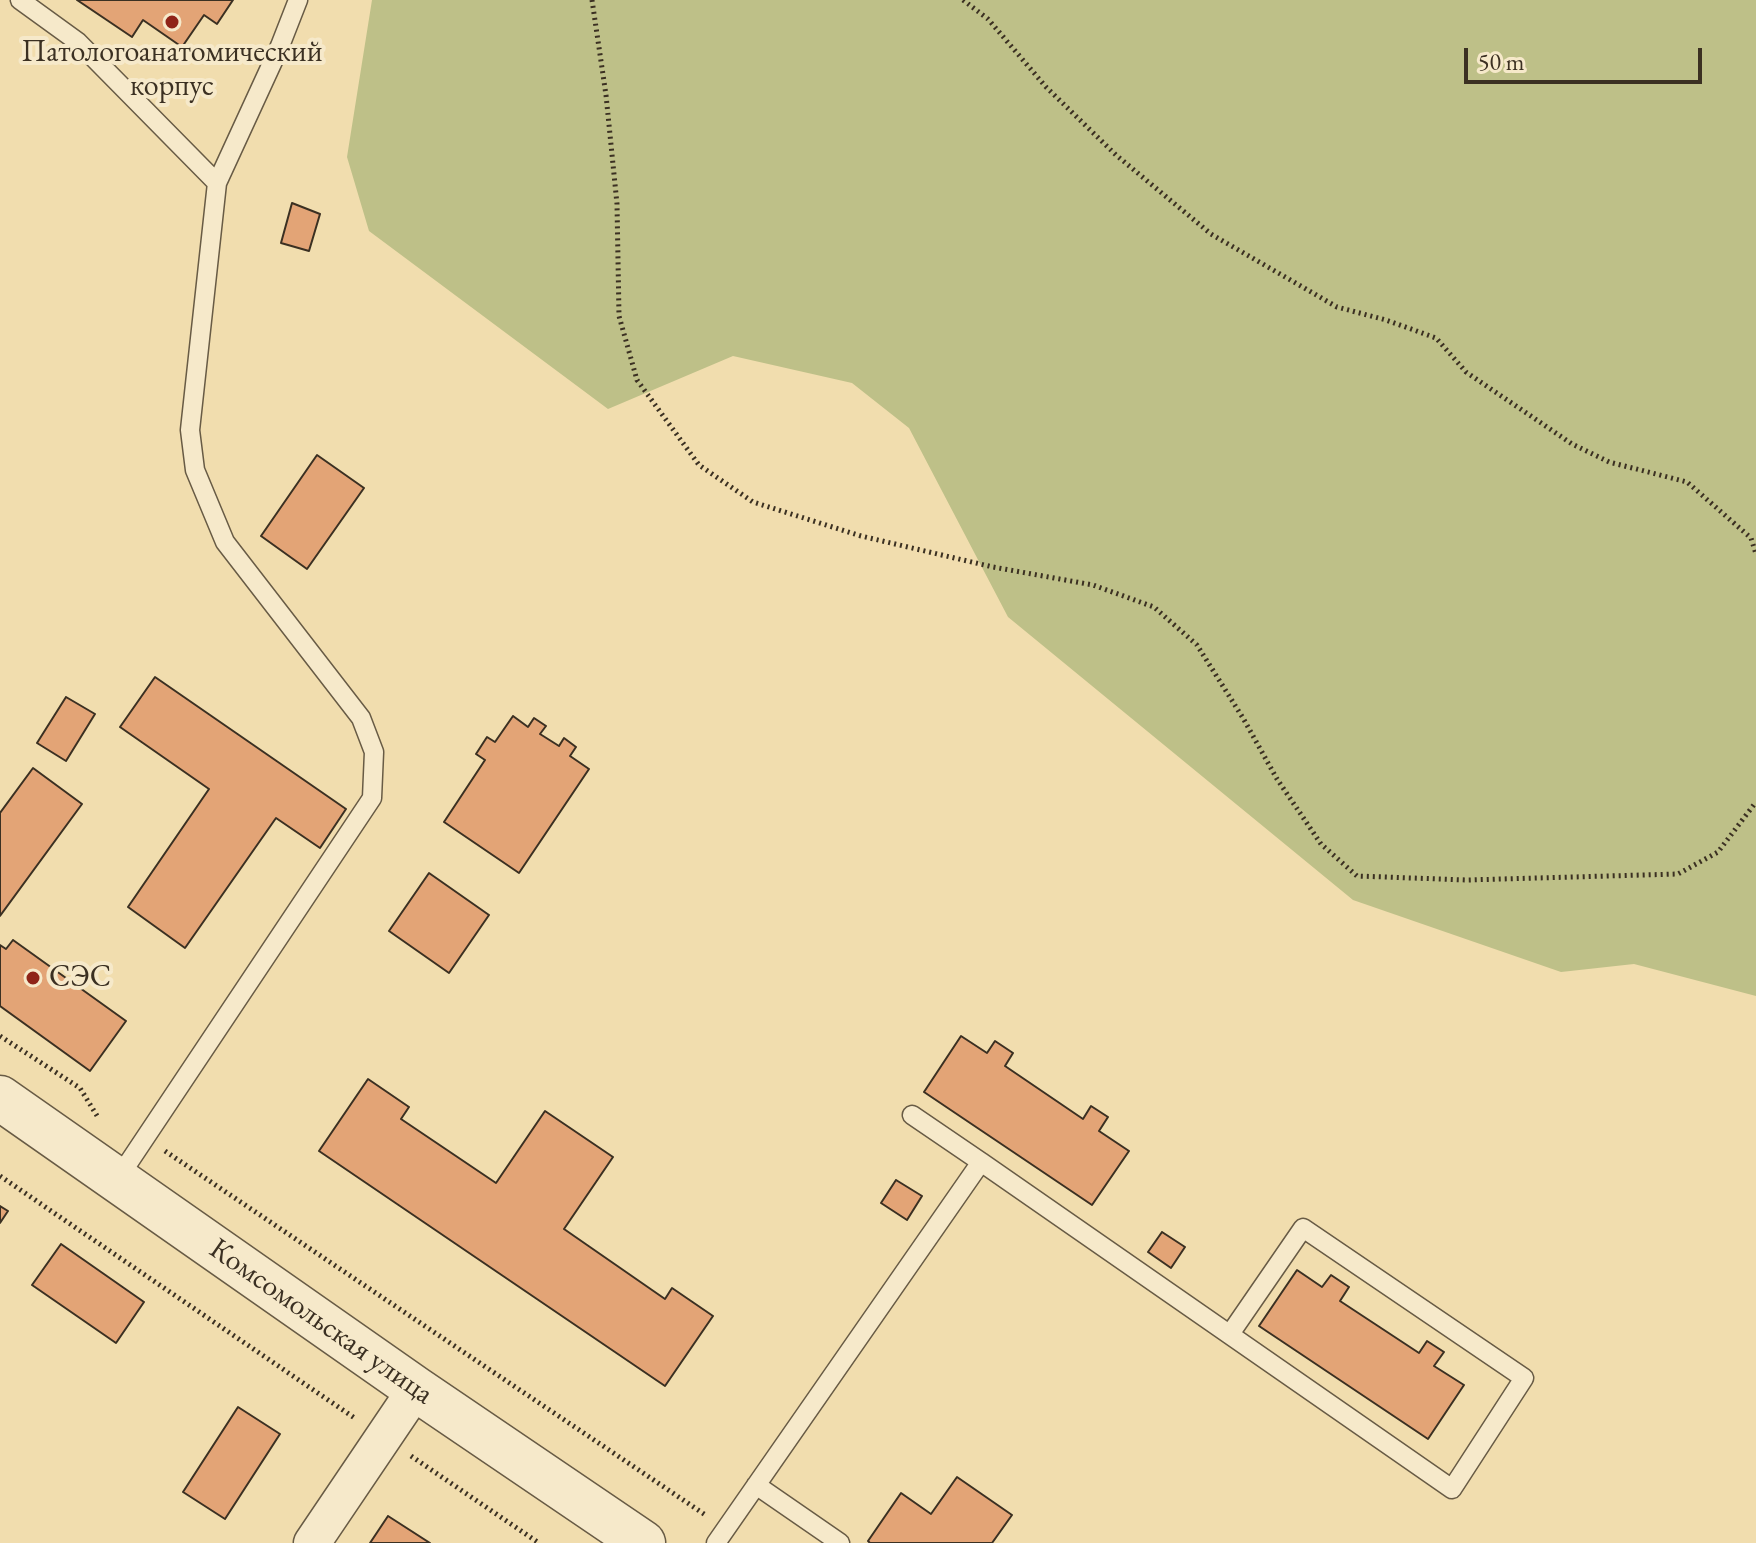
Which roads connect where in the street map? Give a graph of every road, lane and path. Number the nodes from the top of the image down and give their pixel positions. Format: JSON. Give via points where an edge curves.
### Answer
{"nodes":[{"id":1,"x":20,"y":0,"type":"edge"},
{"id":2,"x":298,"y":0,"type":"edge"},
{"id":3,"x":592,"y":0,"type":"edge"},
{"id":4,"x":963,"y":0,"type":"edge"},
{"id":5,"x":217,"y":183,"type":"junction"},
{"id":6,"x":1756,"y":554,"type":"edge"},
{"id":7,"x":1756,"y":802,"type":"edge"},
{"id":8,"x":0,"y":1036,"type":"edge"},
{"id":9,"x":0,"y":1098,"type":"edge"},
{"id":10,"x":912,"y":1115,"type":"dead end"},
{"id":11,"x":159,"y":1147,"type":"dead end"},
{"id":12,"x":981,"y":1162,"type":"junction"},
{"id":13,"x":122,"y":1172,"type":"junction"},
{"id":14,"x":0,"y":1176,"type":"edge"},
{"id":15,"x":1230,"y":1334,"type":"junction"},
{"id":16,"x":416,"y":1389,"type":"junction"},
{"id":17,"x":383,"y":1437,"type":"junction"},
{"id":18,"x":756,"y":1485,"type":"junction"},
{"id":19,"x":720,"y":1536,"type":"edge"},
{"id":20,"x":312,"y":1543,"type":"edge"},
{"id":21,"x":539,"y":1543,"type":"edge"},
{"id":22,"x":643,"y":1543,"type":"edge"},
{"id":23,"x":840,"y":1543,"type":"edge"}],
"edges":[{"from":1,"to":5,"type":"lane","via":[[78,42]]},
{"from":2,"to":5,"type":"lane"},
{"from":3,"to":7,"type":"path","via":[[617,204],[619,316],[637,380],[699,465],[753,502],[861,536],[1093,585],[1154,607],[1197,645],[1321,844],[1357,876],[1467,880],[1678,874],[1718,852]]},
{"from":4,"to":6,"type":"path","via":[[988,19],[1046,87],[1116,155],[1211,234],[1337,307],[1436,338],[1466,372],[1572,444],[1609,462],[1687,482],[1751,538]]},
{"from":5,"to":13,"type":"lane","via":[[190,430],[195,470],[225,542],[361,718],[374,752],[372,798]]},
{"from":8,"to":13,"type":"path","via":[[80,1088]]},
{"from":9,"to":13,"type":"street","name":"Комсомольская улица"},
{"from":10,"to":12,"type":"lane"},
{"from":11,"to":19,"type":"path"},
{"from":12,"to":15,"type":"lane"},
{"from":12,"to":18,"type":"lane"},
{"from":13,"to":16,"type":"street","name":"Комсомольская улица"},
{"from":14,"to":17,"type":"path"},
{"from":15,"to":15,"type":"lane","via":[[1452,1489],[1524,1378],[1303,1228]]},
{"from":16,"to":17,"type":"street"},
{"from":16,"to":22,"type":"street","name":"Комсомольская улица"},
{"from":17,"to":20,"type":"street"},
{"from":17,"to":21,"type":"path"},
{"from":18,"to":19,"type":"lane"},
{"from":18,"to":23,"type":"lane"}]}
